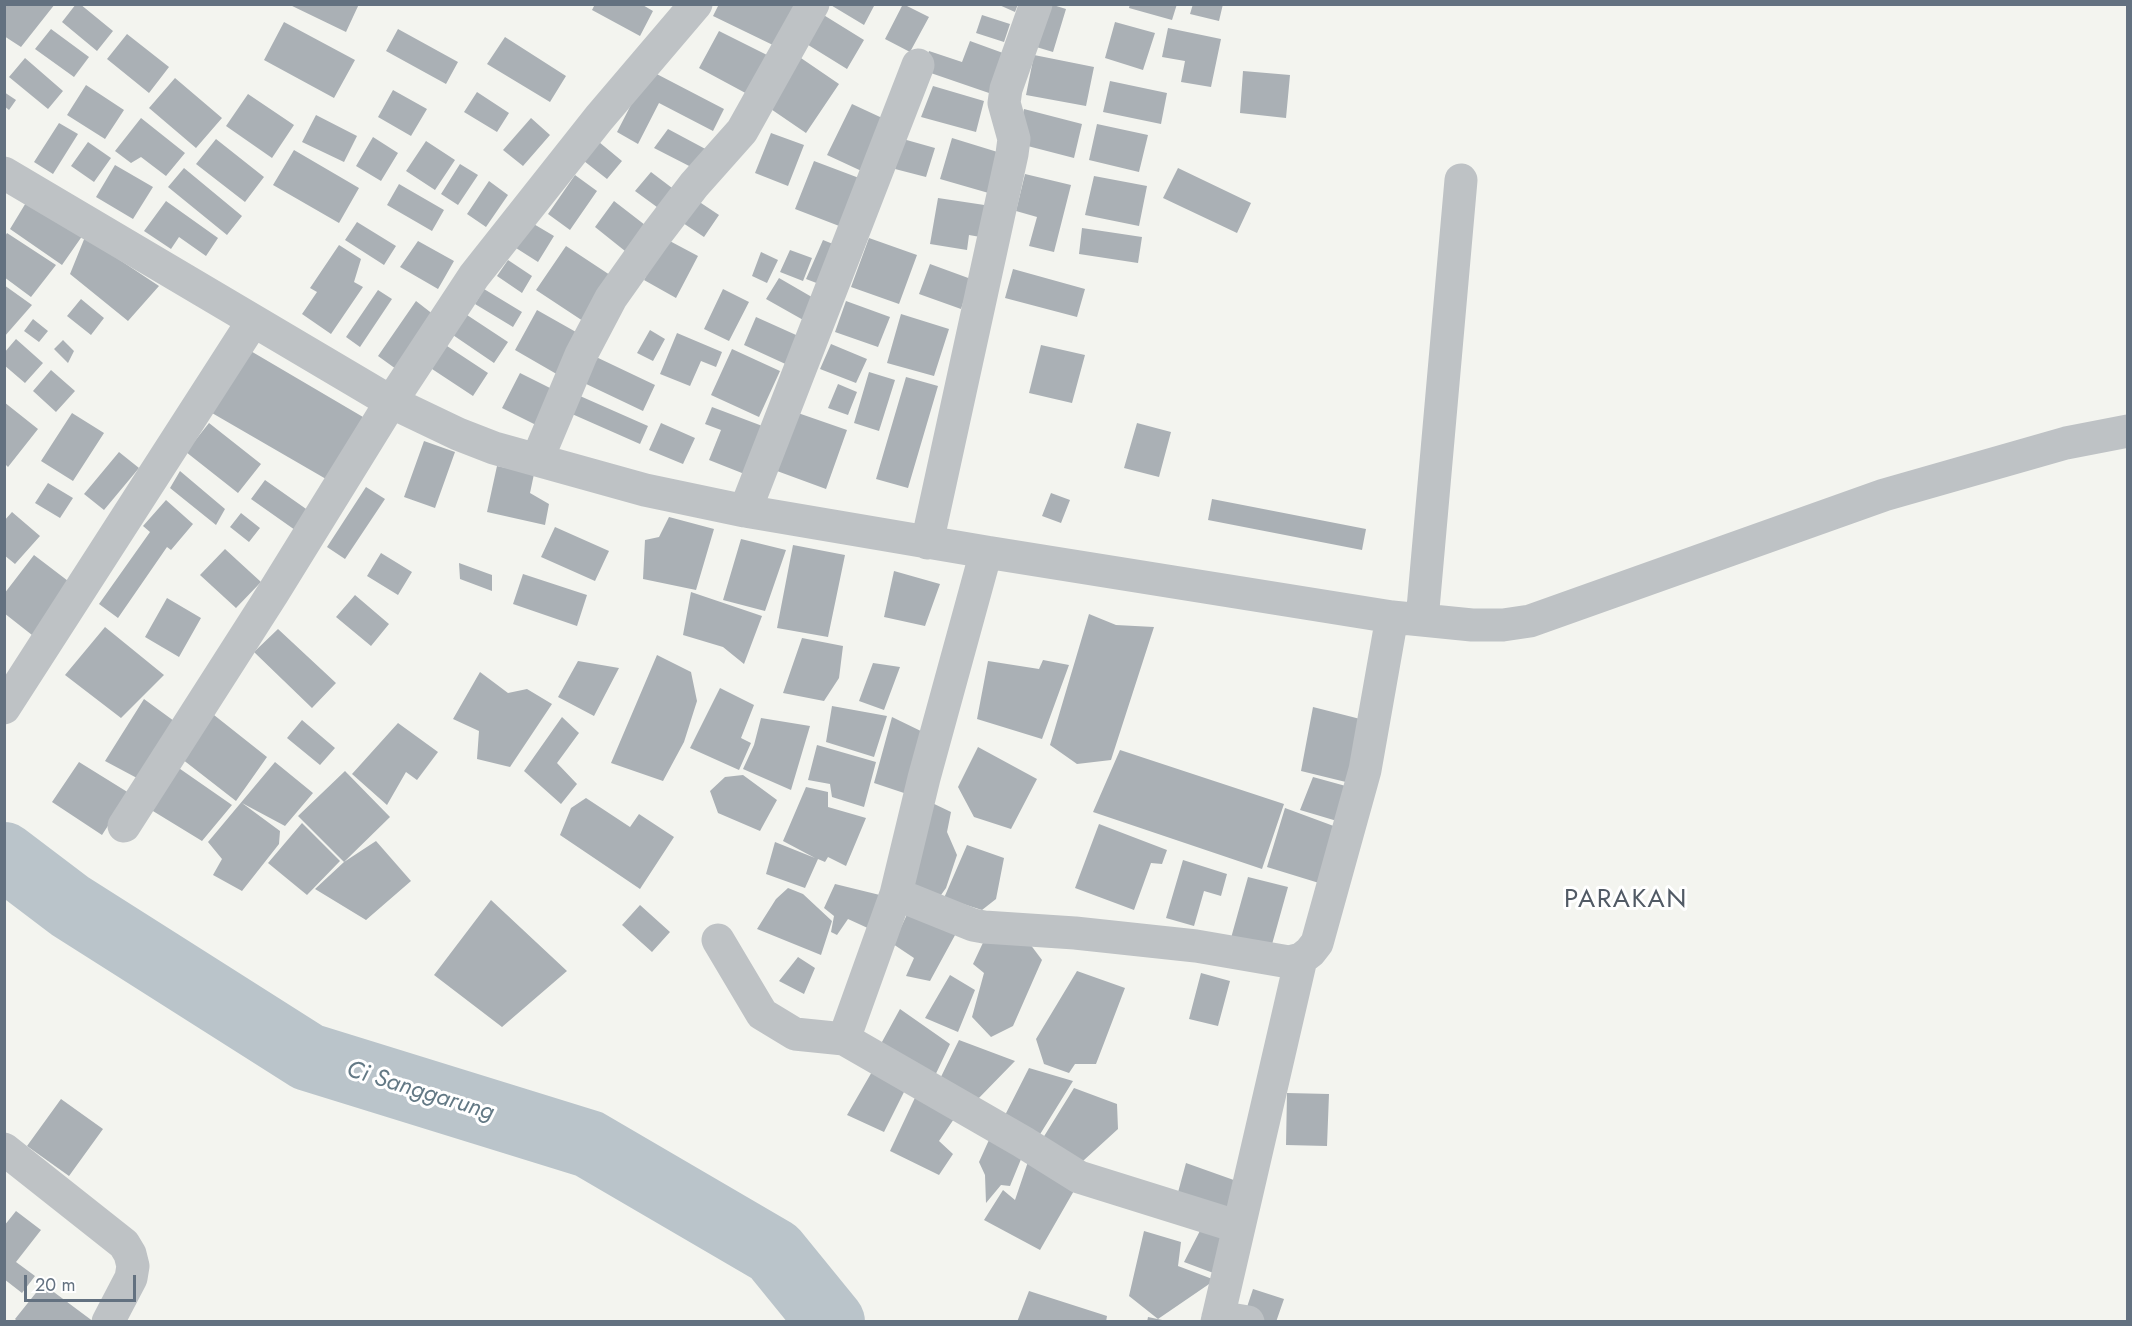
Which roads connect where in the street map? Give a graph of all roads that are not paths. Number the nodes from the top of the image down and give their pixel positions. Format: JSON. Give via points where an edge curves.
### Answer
{"nodes":[{"id":1,"x":696,"y":4,"type":"edge"},
{"id":2,"x":813,"y":4,"type":"edge"},
{"id":3,"x":1036,"y":4,"type":"edge"},
{"id":4,"x":918,"y":65,"type":"dead end"},
{"id":5,"x":4,"y":173,"type":"edge"},
{"id":6,"x":1461,"y":180,"type":"dead end"},
{"id":7,"x":253,"y":321,"type":"junction"},
{"id":8,"x":391,"y":402,"type":"junction"},
{"id":9,"x":2127,"y":431,"type":"edge"},
{"id":10,"x":537,"y":460,"type":"junction"},
{"id":11,"x":745,"y":511,"type":"junction"},
{"id":12,"x":927,"y":543,"type":"junction"},
{"id":13,"x":986,"y":552,"type":"junction"},
{"id":14,"x":1407,"y":619,"type":"junction"},
{"id":15,"x":4,"y":708,"type":"edge"},
{"id":16,"x":124,"y":826,"type":"dead end"},
{"id":17,"x":896,"y":894,"type":"junction"},
{"id":18,"x":718,"y":940,"type":"dead end"},
{"id":19,"x":1300,"y":959,"type":"junction"},
{"id":20,"x":844,"y":1039,"type":"junction"},
{"id":21,"x":4,"y":1149,"type":"edge"},
{"id":22,"x":1239,"y":1227,"type":"junction"},
{"id":23,"x":1228,"y":1320,"type":"edge"},
{"id":24,"x":108,"y":1322,"type":"edge"}],
"edges":[{"from":1,"to":8,"type":"street","via":[[599,118],[474,276]]},
{"from":2,"to":10,"type":"street","via":[[742,131],[694,185],[611,298],[581,356]]},
{"from":3,"to":12,"type":"street","via":[[1006,89],[1004,103],[1014,139],[1012,154]]},
{"from":4,"to":11,"type":"street"},
{"from":5,"to":7,"type":"street"},
{"from":6,"to":14,"type":"street"},
{"from":7,"to":8,"type":"street"},
{"from":7,"to":15,"type":"street"},
{"from":8,"to":10,"type":"street","via":[[458,434]]},
{"from":8,"to":16,"type":"street"},
{"from":9,"to":14,"type":"street","via":[[2066,443],[1884,495],[1530,621],[1472,625]]},
{"from":10,"to":11,"type":"street","via":[[645,490]]},
{"from":11,"to":12,"type":"street"},
{"from":12,"to":13,"type":"street"},
{"from":13,"to":14,"type":"street"},
{"from":13,"to":17,"type":"street"},
{"from":14,"to":19,"type":"street","via":[[1317,943]]},
{"from":17,"to":19,"type":"street","via":[[973,925],[996,929],[1196,946],[1289,962]]},
{"from":17,"to":20,"type":"street"},
{"from":18,"to":20,"type":"street","via":[[762,1014],[795,1034]]},
{"from":19,"to":22,"type":"street"},
{"from":20,"to":22,"type":"street","via":[[1079,1177]]},
{"from":21,"to":24,"type":"street","via":[[124,1244],[133,1266],[131,1278]]},
{"from":22,"to":23,"type":"street"}]}
